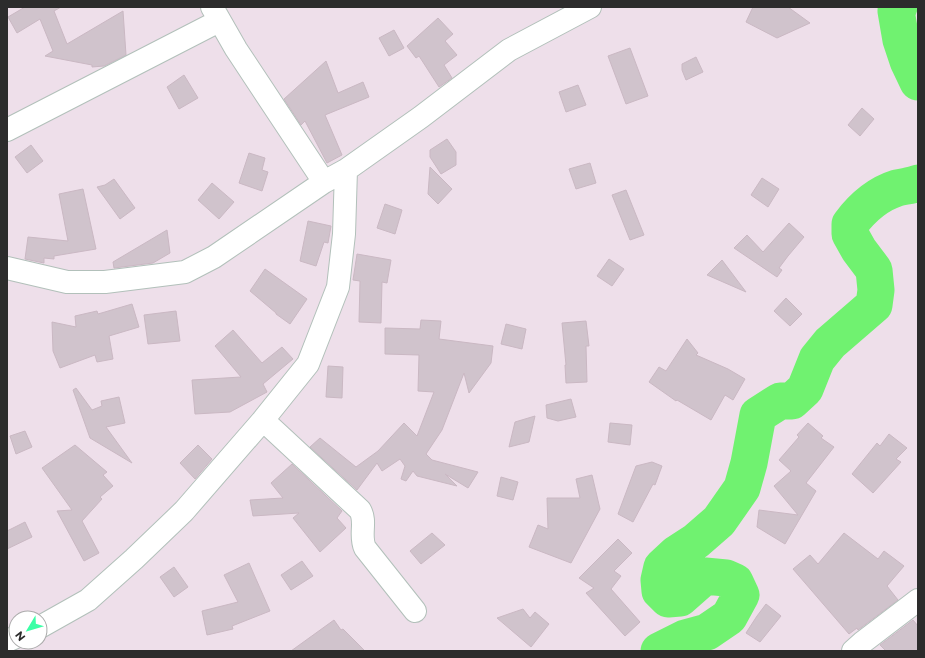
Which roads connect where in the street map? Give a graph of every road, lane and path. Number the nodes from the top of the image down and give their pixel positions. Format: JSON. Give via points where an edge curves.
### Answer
{"nodes":[{"id":1,"x":590,"y":7,"type":"edge"},
{"id":2,"x":216,"y":14,"type":"edge"},
{"id":3,"x":7,"y":130,"type":"edge"},
{"id":4,"x":346,"y":170,"type":"junction"},
{"id":5,"x":324,"y":182,"type":"junction"},
{"id":6,"x":7,"y":268,"type":"edge"},
{"id":7,"x":264,"y":420,"type":"junction"},
{"id":8,"x":918,"y":600,"type":"edge"},
{"id":9,"x":415,"y":611,"type":"dead end"},
{"id":10,"x":48,"y":622,"type":"edge"},
{"id":11,"x":862,"y":648,"type":"edge"}],
"edges":[{"from":1,"to":4,"type":"street","via":[[509,50]]},
{"from":2,"to":3,"type":"street"},
{"from":2,"to":5,"type":"street","via":[[236,50]]},
{"from":4,"to":5,"type":"street"},
{"from":4,"to":7,"type":"street","via":[[344,234],[338,287],[308,364]]},
{"from":5,"to":6,"type":"street","via":[[214,257],[185,272],[105,282],[67,282]]},
{"from":7,"to":9,"type":"street","via":[[360,510],[363,518],[362,541],[365,548]]},
{"from":7,"to":10,"type":"street","via":[[184,511],[134,559],[88,600]]},
{"from":8,"to":11,"type":"street"}]}
